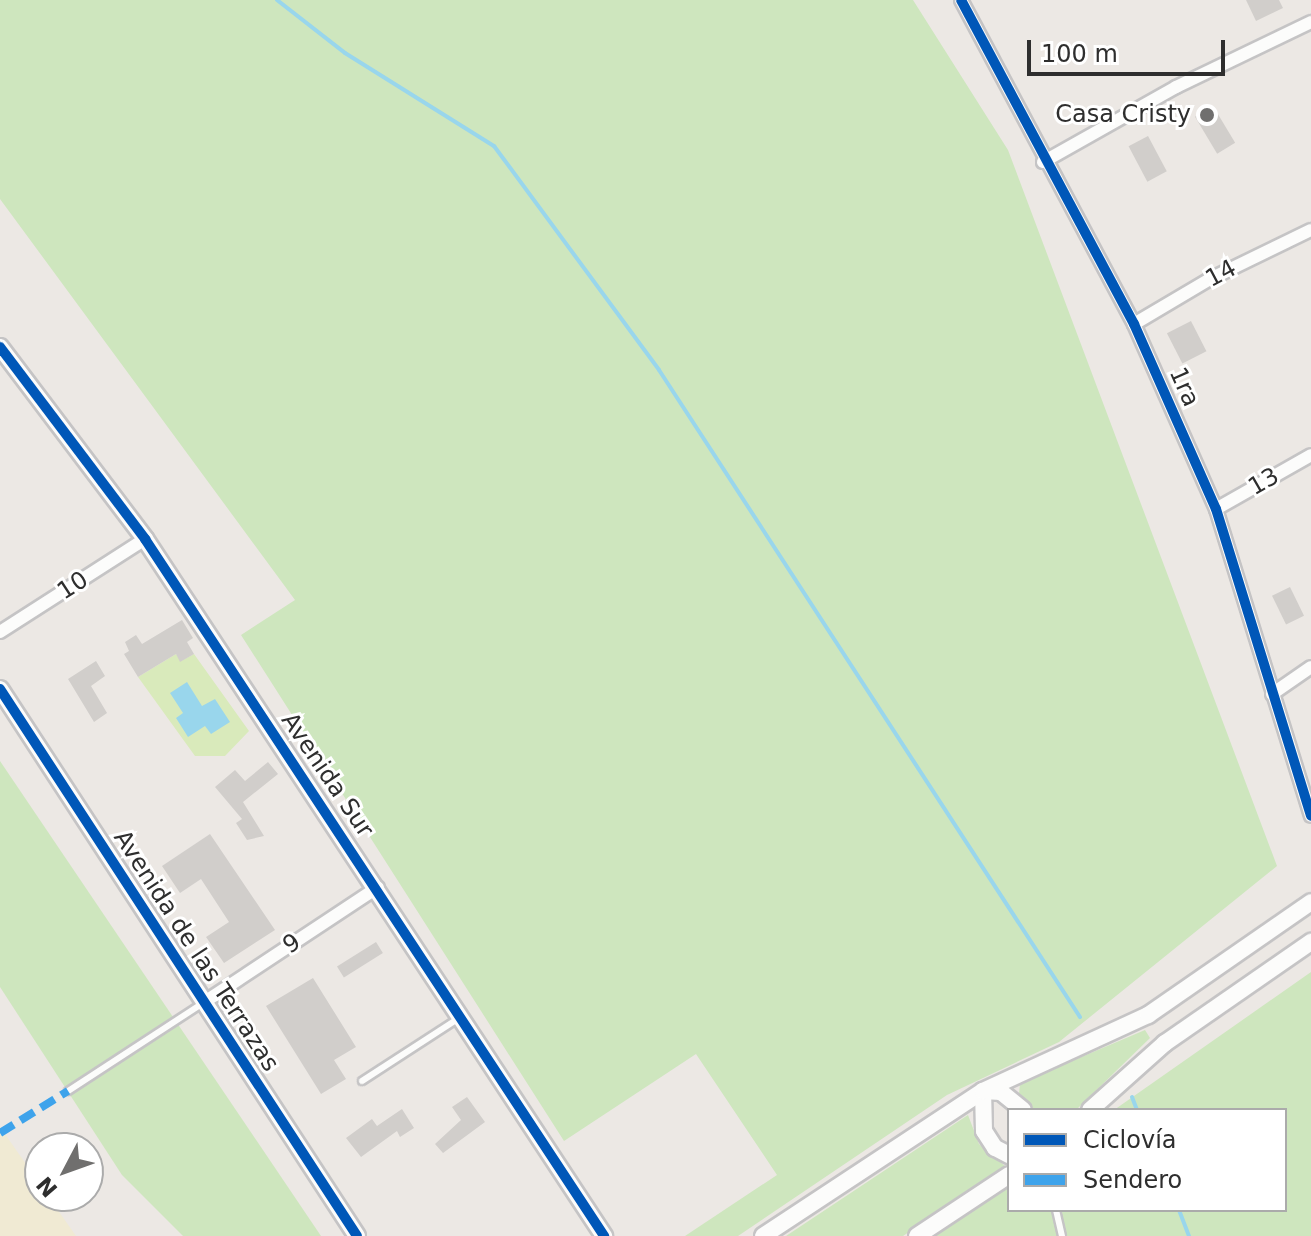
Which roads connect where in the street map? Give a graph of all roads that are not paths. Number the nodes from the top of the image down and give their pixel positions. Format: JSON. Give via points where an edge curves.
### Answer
{"nodes":[{"id":1,"x":961,"y":0,"type":"edge"},
{"id":2,"x":1311,"y":22,"type":"edge"},
{"id":3,"x":1043,"y":162,"type":"junction"},
{"id":4,"x":1311,"y":230,"type":"edge"},
{"id":5,"x":1134,"y":324,"type":"junction"},
{"id":6,"x":0,"y":347,"type":"edge"},
{"id":7,"x":1311,"y":455,"type":"edge"},
{"id":8,"x":1216,"y":509,"type":"junction"},
{"id":9,"x":145,"y":539,"type":"junction"},
{"id":10,"x":0,"y":632,"type":"edge"},
{"id":11,"x":1311,"y":667,"type":"edge"},
{"id":12,"x":0,"y":689,"type":"edge"},
{"id":13,"x":1272,"y":694,"type":"junction"},
{"id":14,"x":1311,"y":816,"type":"edge"},
{"id":15,"x":378,"y":887,"type":"junction"},
{"id":16,"x":1311,"y":902,"type":"edge"},
{"id":17,"x":1311,"y":942,"type":"edge"},
{"id":18,"x":206,"y":1001,"type":"junction"},
{"id":19,"x":462,"y":1016,"type":"junction"},
{"id":20,"x":362,"y":1081,"type":"dead end"},
{"id":21,"x":68,"y":1091,"type":"dead end"},
{"id":22,"x":983,"y":1091,"type":"junction"},
{"id":23,"x":1021,"y":1108,"type":"edge"},
{"id":24,"x":1092,"y":1108,"type":"edge"},
{"id":25,"x":1007,"y":1154,"type":"edge"},
{"id":26,"x":1007,"y":1176,"type":"edge"},
{"id":27,"x":1056,"y":1212,"type":"edge"},
{"id":28,"x":357,"y":1236,"type":"edge"},
{"id":29,"x":604,"y":1236,"type":"edge"},
{"id":30,"x":763,"y":1236,"type":"edge"},
{"id":31,"x":917,"y":1236,"type":"edge"},
{"id":32,"x":1062,"y":1236,"type":"edge"}],
"edges":[{"from":1,"to":3,"type":"street","name":"1ra"},
{"from":2,"to":3,"type":"street","via":[[1176,87]]},
{"from":3,"to":5,"type":"street","name":"1ra"},
{"from":4,"to":5,"type":"street","name":"14","via":[[1210,279]]},
{"from":5,"to":8,"type":"street","name":"1ra"},
{"from":6,"to":9,"type":"street","name":"Avenida Sur"},
{"from":7,"to":8,"type":"street","name":"13"},
{"from":8,"to":13,"type":"street","name":"1ra"},
{"from":9,"to":10,"type":"street","name":"10"},
{"from":9,"to":15,"type":"street","name":"Avenida Sur"},
{"from":11,"to":13,"type":"street"},
{"from":12,"to":18,"type":"street","name":"Avenida de las Terrazas"},
{"from":13,"to":14,"type":"street","name":"1ra"},
{"from":15,"to":18,"type":"street","name":"9"},
{"from":15,"to":19,"type":"street","name":"Avenida Sur"},
{"from":16,"to":22,"type":"street","via":[[1148,1015]]},
{"from":17,"to":24,"type":"street","via":[[1165,1043]]},
{"from":18,"to":21,"type":"lane"},
{"from":18,"to":28,"type":"street","name":"Avenida de las Terrazas"},
{"from":19,"to":20,"type":"lane"},
{"from":19,"to":29,"type":"street","name":"Avenida Sur"},
{"from":22,"to":23,"type":"street","via":[[1001,1092]]},
{"from":22,"to":25,"type":"street","via":[[984,1131],[995,1148]]},
{"from":22,"to":30,"type":"street"},
{"from":26,"to":31,"type":"street"},
{"from":27,"to":32,"type":"lane"}]}
